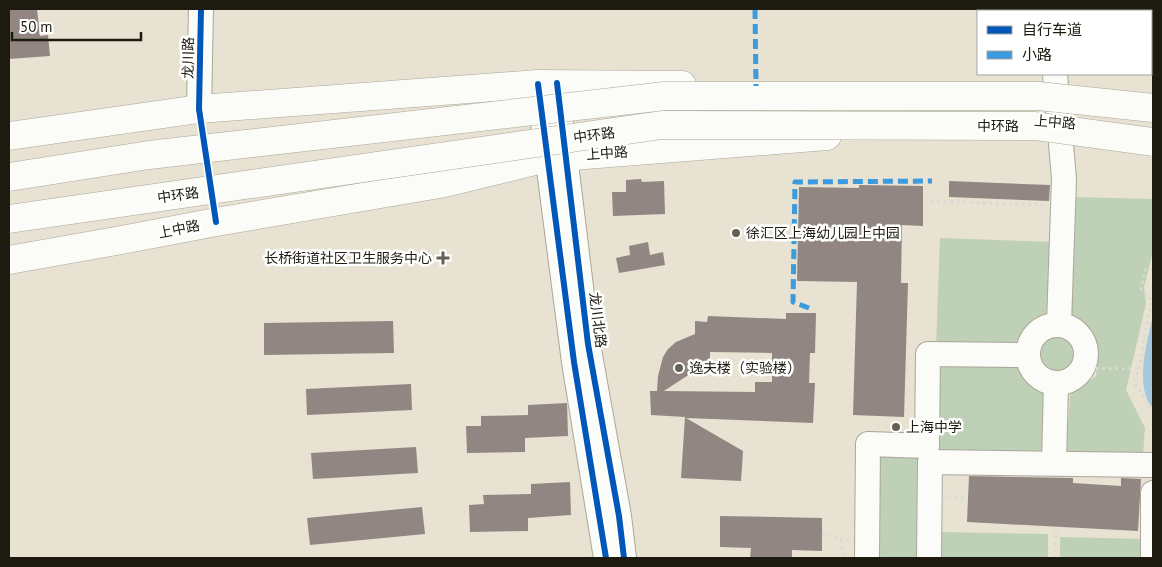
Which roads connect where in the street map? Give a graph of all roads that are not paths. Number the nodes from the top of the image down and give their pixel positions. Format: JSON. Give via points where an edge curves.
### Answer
{"nodes":[{"id":1,"x":202,"y":9,"type":"edge"},
{"id":2,"x":1056,"y":82,"type":"edge"},
{"id":3,"x":548,"y":83,"type":"junction"},
{"id":4,"x":1153,"y":95,"type":"edge"},
{"id":5,"x":1153,"y":108,"type":"edge"},
{"id":6,"x":199,"y":109,"type":"junction"},
{"id":7,"x":1060,"y":122,"type":"junction"},
{"id":8,"x":1153,"y":131,"type":"edge"},
{"id":9,"x":9,"y":136,"type":"edge"},
{"id":10,"x":1153,"y":142,"type":"edge"},
{"id":11,"x":556,"y":157,"type":"junction"},
{"id":12,"x":9,"y":177,"type":"edge"},
{"id":13,"x":9,"y":219,"type":"edge"},
{"id":14,"x":9,"y":260,"type":"edge"},
{"id":15,"x":1059,"y":325,"type":"junction"},
{"id":16,"x":1027,"y":354,"type":"junction"},
{"id":17,"x":1056,"y":383,"type":"junction"},
{"id":18,"x":1054,"y":463,"type":"junction"},
{"id":19,"x":1153,"y":465,"type":"edge"},
{"id":20,"x":1153,"y":493,"type":"edge"},
{"id":21,"x":867,"y":550,"type":"edge"},
{"id":22,"x":606,"y":558,"type":"edge"},
{"id":23,"x":624,"y":558,"type":"edge"},
{"id":24,"x":929,"y":558,"type":"edge"},
{"id":25,"x":1153,"y":558,"type":"edge"}],
"edges":[{"from":1,"to":6,"type":"street","name":"龙川路"},
{"from":2,"to":3,"type":"main road"},
{"from":2,"to":4,"type":"main road"},
{"from":2,"to":7,"type":"street"},
{"from":3,"to":6,"type":"main road"},
{"from":3,"to":11,"type":"street","name":"龙川北路"},
{"from":5,"to":12,"type":"main road","bridge":true,"via":[[1038,96],[665,96],[149,155]]},
{"from":6,"to":9,"type":"main road"},
{"from":7,"to":8,"type":"main road","name":"上中路"},
{"from":7,"to":11,"type":"main road","name":"上中路","via":[[1013,118]]},
{"from":7,"to":15,"type":"street","via":[[1064,179]]},
{"from":10,"to":13,"type":"main road","name":"中环路","bridge":true,"via":[[1035,126],[662,125]]},
{"from":11,"to":14,"type":"main road","name":"上中路","via":[[445,183]]},
{"from":11,"to":22,"type":"street","name":"龙川北路","via":[[574,362]]},
{"from":11,"to":23,"type":"street","name":"龙川北路"},
{"from":15,"to":16,"type":"street","via":[[1040,330],[1033,336]]},
{"from":15,"to":17,"type":"street","via":[[1077,332],[1083,340],[1086,359],[1077,376]]},
{"from":16,"to":17,"type":"street","via":[[1034,373],[1041,379]]},
{"from":16,"to":21,"type":"street","via":[[928,354],[926,446],[868,444]]},
{"from":17,"to":18,"type":"street"},
{"from":18,"to":19,"type":"street"},
{"from":18,"to":24,"type":"street","via":[[930,462]]},
{"from":20,"to":25,"type":"street"}]}
